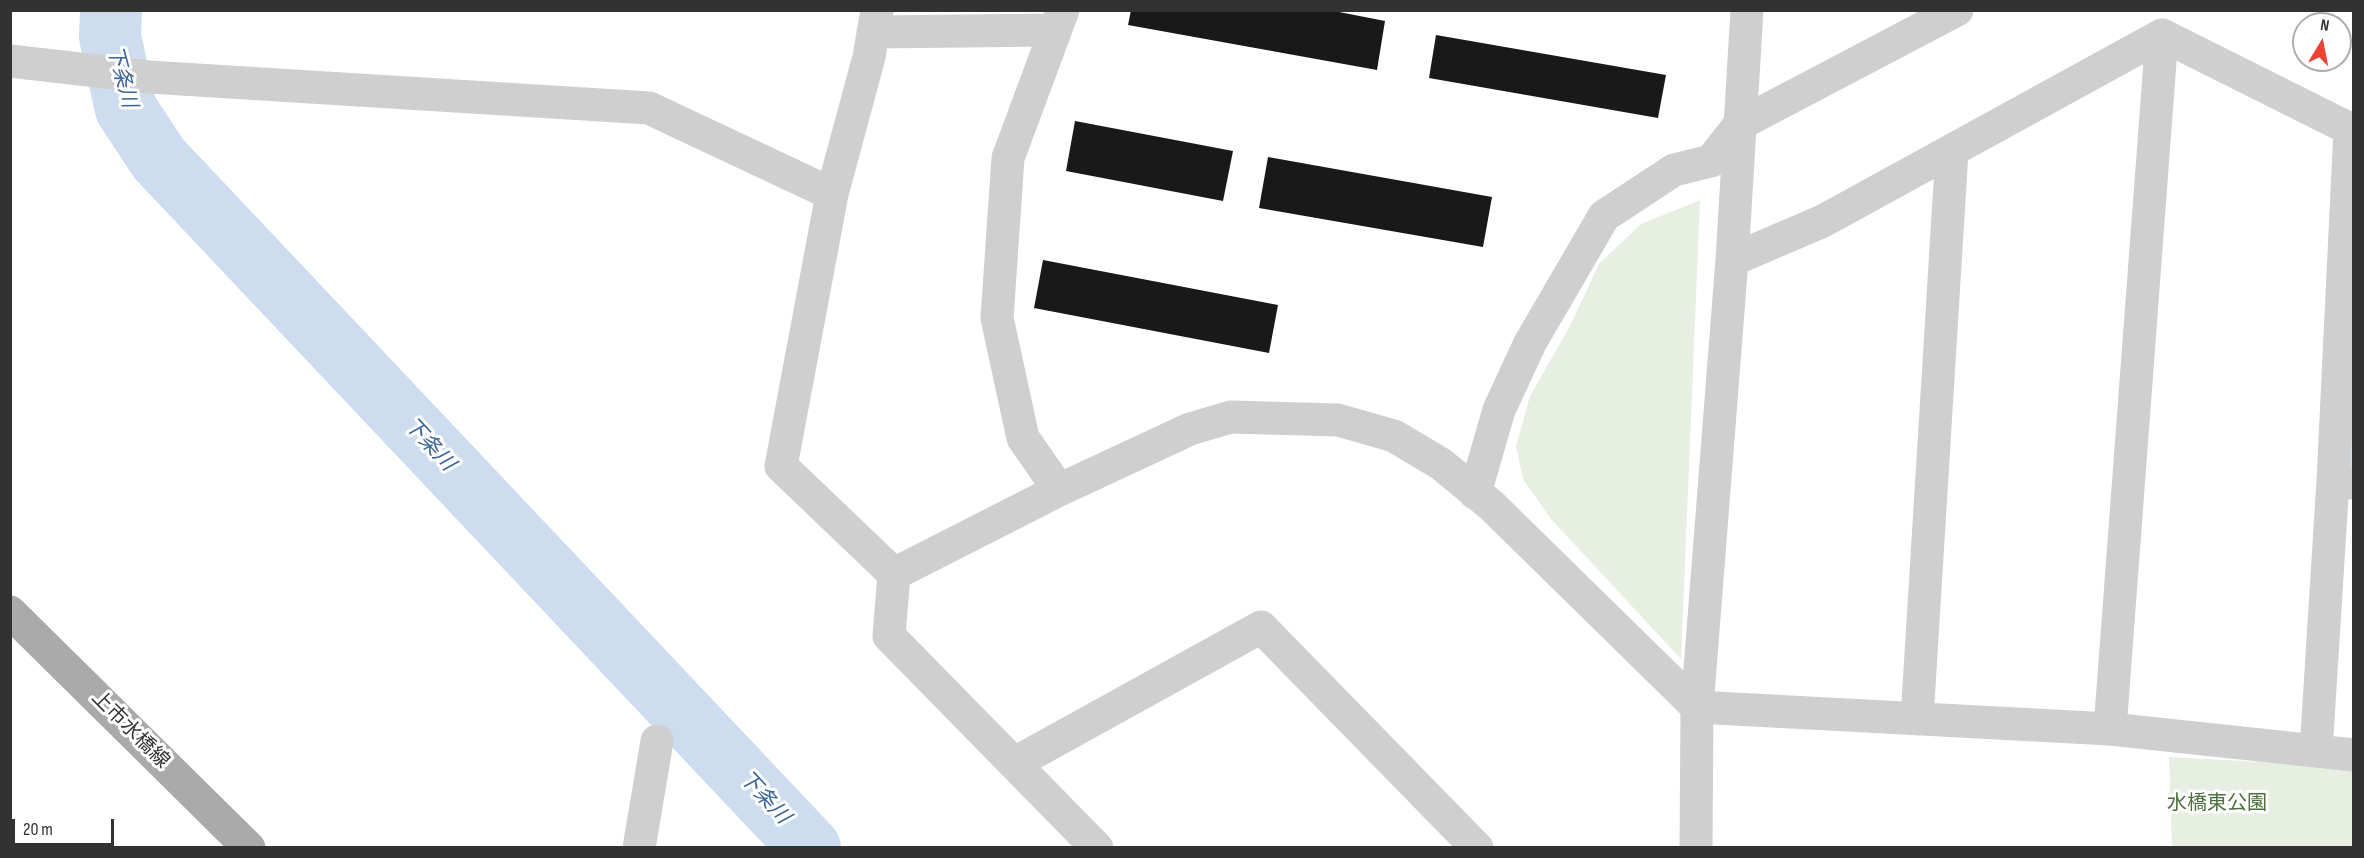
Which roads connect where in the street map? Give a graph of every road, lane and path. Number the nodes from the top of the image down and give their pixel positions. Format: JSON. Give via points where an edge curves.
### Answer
{"nodes":[{"id":1,"x":1747,"y":10,"type":"edge"},
{"id":2,"x":1957,"y":10,"type":"edge"},
{"id":3,"x":1058,"y":20,"type":"edge"},
{"id":4,"x":875,"y":21,"type":"edge"},
{"id":5,"x":2162,"y":35,"type":"junction"},
{"id":6,"x":10,"y":61,"type":"edge"},
{"id":7,"x":1740,"y":124,"type":"junction"},
{"id":8,"x":1952,"y":151,"type":"junction"},
{"id":9,"x":832,"y":194,"type":"junction"},
{"id":10,"x":1732,"y":260,"type":"junction"},
{"id":11,"x":2343,"y":482,"type":"edge"},
{"id":12,"x":1059,"y":490,"type":"junction"},
{"id":13,"x":1475,"y":493,"type":"junction"},
{"id":14,"x":894,"y":574,"type":"junction"},
{"id":15,"x":10,"y":612,"type":"edge"},
{"id":16,"x":1696,"y":707,"type":"junction"},
{"id":17,"x":1917,"y":719,"type":"junction"},
{"id":18,"x":2110,"y":729,"type":"junction"},
{"id":19,"x":657,"y":741,"type":"dead end"},
{"id":20,"x":2316,"y":751,"type":"junction"},
{"id":21,"x":2354,"y":755,"type":"edge"},
{"id":22,"x":1015,"y":763,"type":"junction"},
{"id":23,"x":249,"y":848,"type":"edge"},
{"id":24,"x":639,"y":848,"type":"edge"},
{"id":25,"x":1097,"y":848,"type":"edge"},
{"id":26,"x":1477,"y":848,"type":"edge"},
{"id":27,"x":1695,"y":848,"type":"edge"}],
"edges":[{"from":1,"to":7,"type":"street"},
{"from":2,"to":7,"type":"street"},
{"from":3,"to":4,"type":"street"},
{"from":3,"to":12,"type":"street","via":[[1008,158],[997,318],[1023,438]]},
{"from":4,"to":9,"type":"street"},
{"from":5,"to":8,"type":"street"},
{"from":5,"to":11,"type":"street","via":[[2350,129]]},
{"from":5,"to":18,"type":"street"},
{"from":6,"to":9,"type":"street","via":[[149,77],[649,108]]},
{"from":7,"to":10,"type":"street"},
{"from":7,"to":13,"type":"street","via":[[1711,161],[1674,170],[1604,216],[1512,381],[1499,410]]},
{"from":8,"to":10,"type":"street","via":[[1823,221]]},
{"from":8,"to":17,"type":"street"},
{"from":9,"to":14,"type":"street","via":[[781,466]]},
{"from":10,"to":16,"type":"street"},
{"from":11,"to":20,"type":"street"},
{"from":12,"to":13,"type":"street","via":[[1190,429],[1232,417],[1338,420],[1394,436],[1441,464]]},
{"from":12,"to":14,"type":"street"},
{"from":13,"to":16,"type":"street"},
{"from":14,"to":22,"type":"street","via":[[888,636]]},
{"from":15,"to":23,"type":"main road","name":"上市水橋線"},
{"from":16,"to":17,"type":"street"},
{"from":16,"to":27,"type":"street"},
{"from":17,"to":18,"type":"street"},
{"from":18,"to":20,"type":"street"},
{"from":19,"to":24,"type":"street"},
{"from":20,"to":21,"type":"street"},
{"from":22,"to":25,"type":"street"},
{"from":22,"to":26,"type":"street","via":[[1261,627]]}]}
